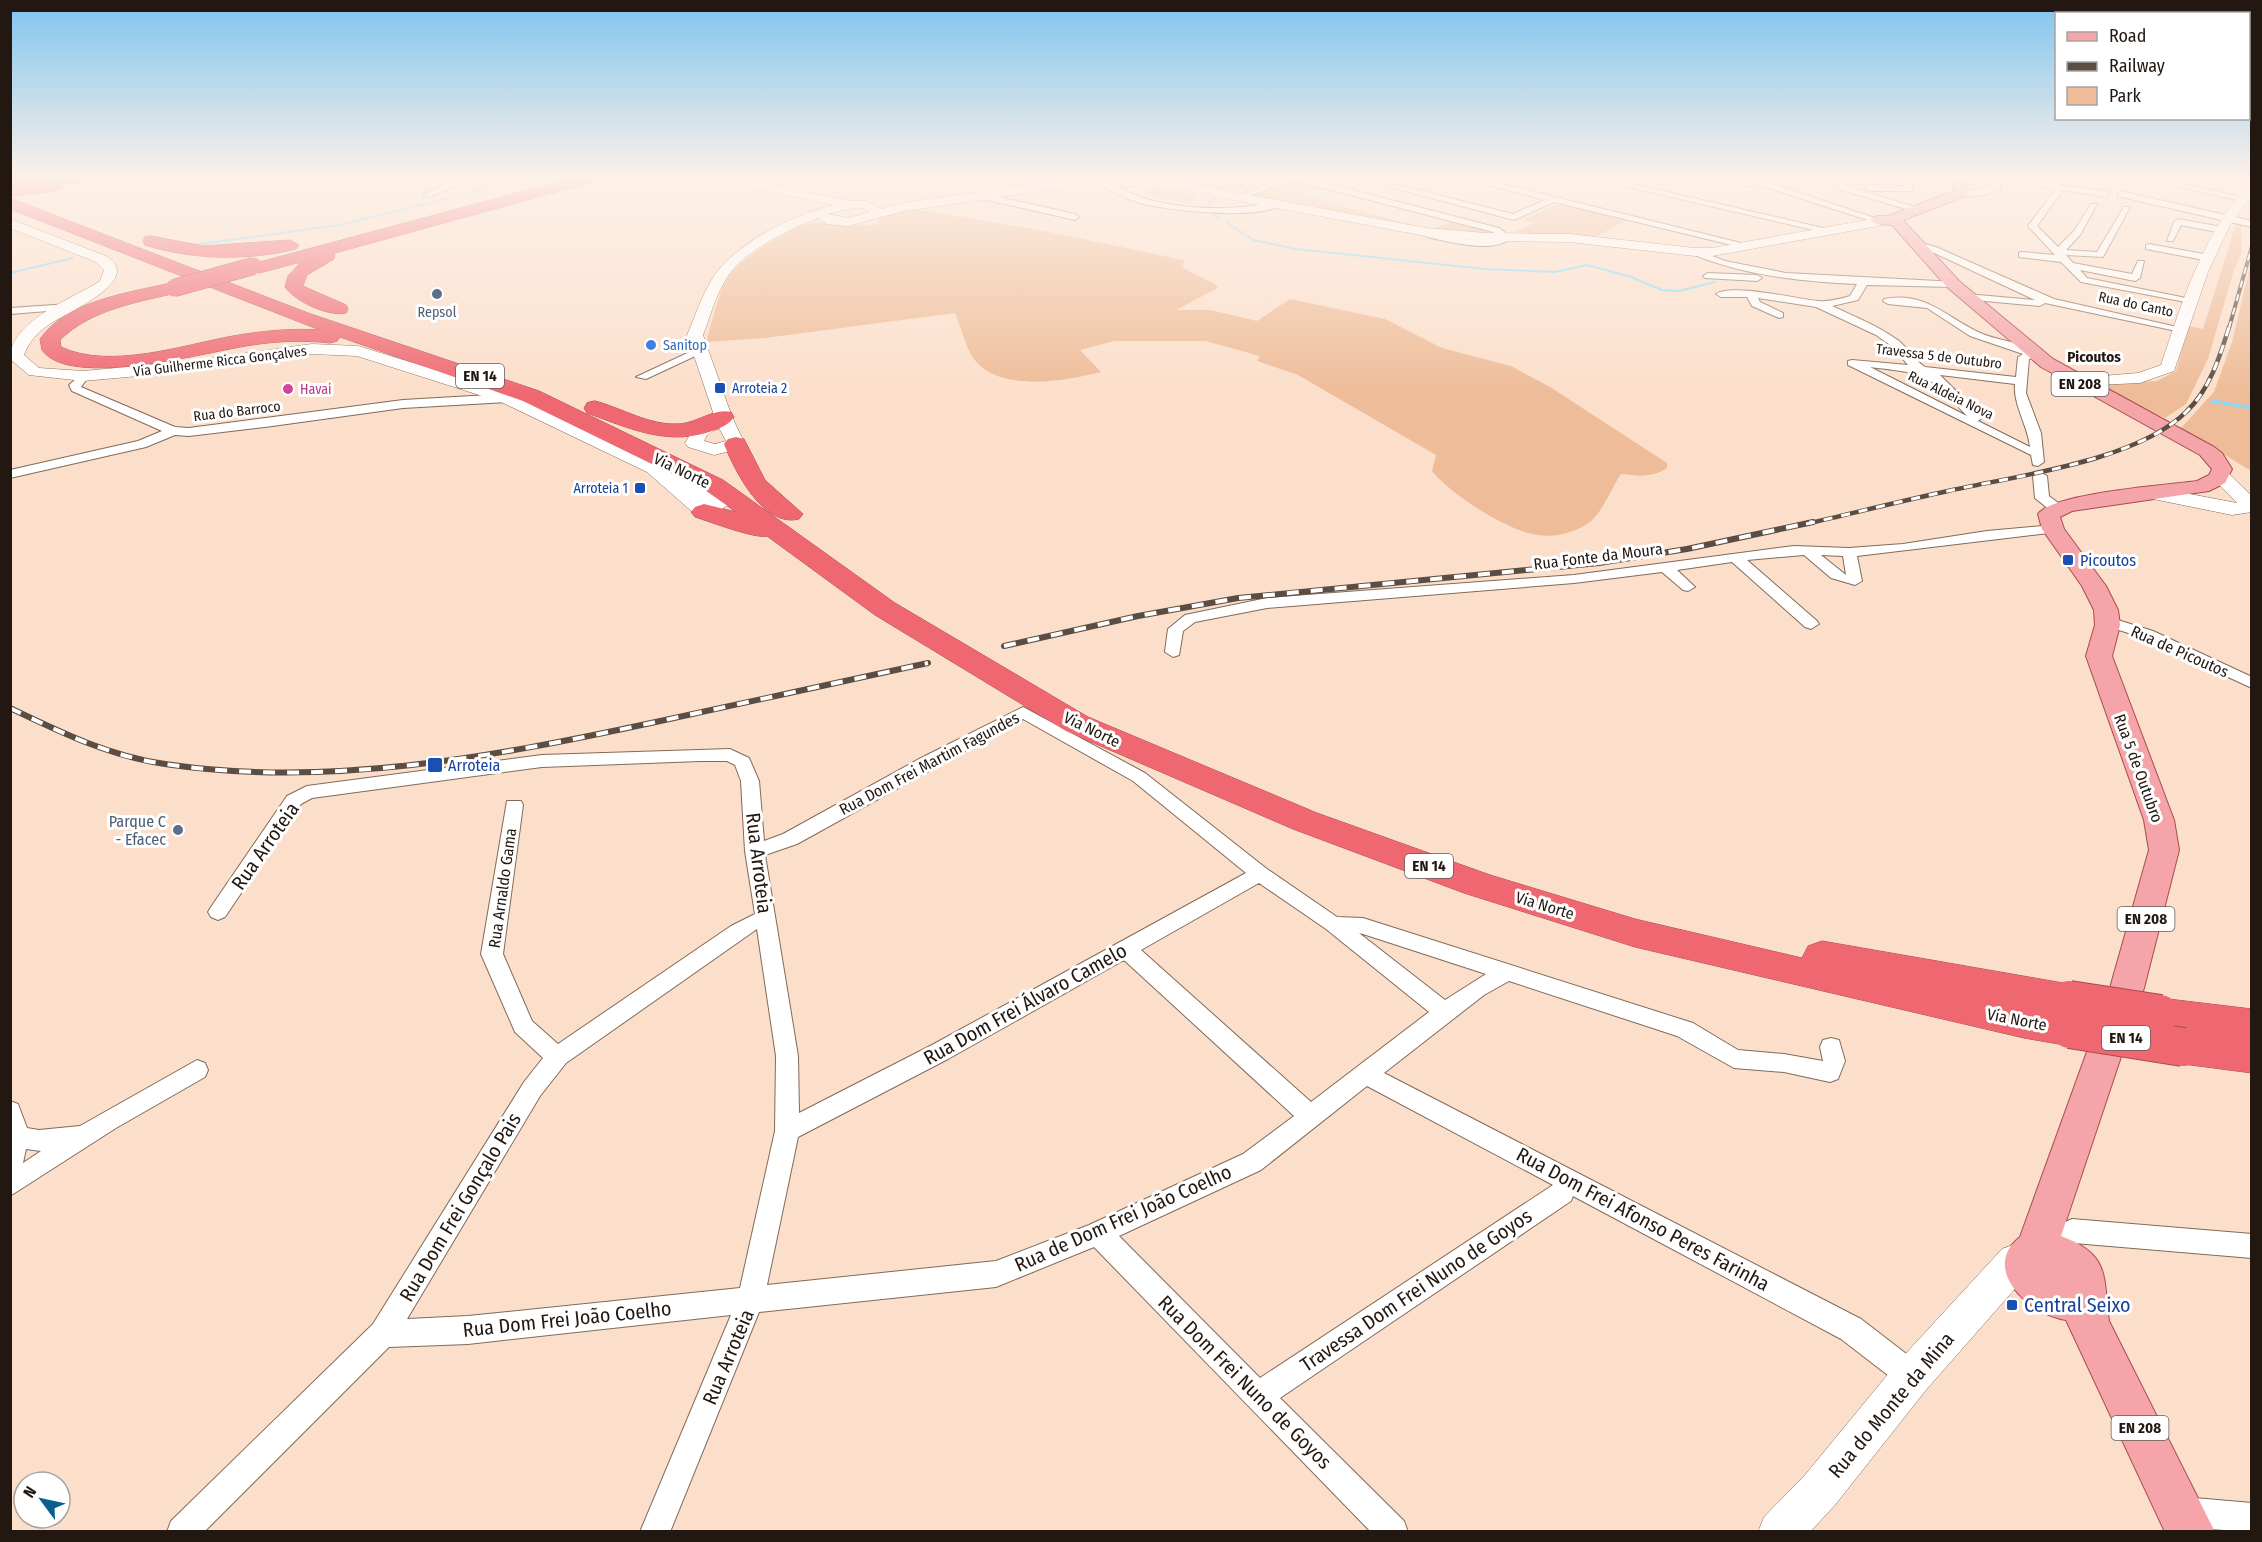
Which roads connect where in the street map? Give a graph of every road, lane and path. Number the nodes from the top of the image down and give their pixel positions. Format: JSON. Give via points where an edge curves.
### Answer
{"nodes":[{"id":1,"x":73,"y":249,"type":"edge"},
{"id":2,"x":141,"y":249,"type":"edge"},
{"id":3,"x":156,"y":249,"type":"edge"},
{"id":4,"x":183,"y":249,"type":"edge"},
{"id":5,"x":255,"y":249,"type":"edge"},
{"id":6,"x":317,"y":249,"type":"edge"},
{"id":7,"x":324,"y":249,"type":"edge"},
{"id":8,"x":345,"y":249,"type":"edge"},
{"id":9,"x":754,"y":249,"type":"edge"},
{"id":10,"x":1668,"y":249,"type":"edge"},
{"id":11,"x":1715,"y":249,"type":"edge"},
{"id":12,"x":1730,"y":249,"type":"edge"},
{"id":13,"x":1922,"y":249,"type":"edge"},
{"id":14,"x":1933,"y":249,"type":"edge"},
{"id":15,"x":2054,"y":249,"type":"edge"},
{"id":16,"x":2069,"y":249,"type":"edge"},
{"id":17,"x":2104,"y":249,"type":"edge"},
{"id":18,"x":2160,"y":249,"type":"edge"},
{"id":19,"x":2213,"y":249,"type":"edge"},
{"id":20,"x":1695,"y":252,"type":"junction"},
{"id":21,"x":1712,"y":252,"type":"junction"},
{"id":22,"x":2022,"y":254,"type":"dead end"},
{"id":23,"x":2209,"y":258,"type":"junction"},
{"id":24,"x":2064,"y":259,"type":"junction"},
{"id":25,"x":2141,"y":263,"type":"dead end"},
{"id":26,"x":256,"y":267,"type":"junction"},
{"id":27,"x":1775,"y":274,"type":"junction"},
{"id":28,"x":1708,"y":276,"type":"dead end"},
{"id":29,"x":1865,"y":280,"type":"junction"},
{"id":30,"x":1953,"y":284,"type":"junction"},
{"id":31,"x":177,"y":289,"type":"junction"},
{"id":32,"x":236,"y":292,"type":"junction"},
{"id":33,"x":1721,"y":294,"type":"dead end"},
{"id":34,"x":1751,"y":294,"type":"junction"},
{"id":35,"x":1967,"y":297,"type":"junction"},
{"id":36,"x":2191,"y":300,"type":"junction"},
{"id":37,"x":1887,"y":302,"type":"dead end"},
{"id":38,"x":2051,"y":302,"type":"junction"},
{"id":39,"x":1819,"y":304,"type":"junction"},
{"id":40,"x":69,"y":307,"type":"junction"},
{"id":41,"x":10,"y":311,"type":"edge"},
{"id":42,"x":1779,"y":315,"type":"dead end"},
{"id":43,"x":2181,"y":328,"type":"junction"},
{"id":44,"x":700,"y":351,"type":"junction"},
{"id":45,"x":428,"y":359,"type":"junction"},
{"id":46,"x":2035,"y":359,"type":"junction"},
{"id":47,"x":471,"y":361,"type":"junction"},
{"id":48,"x":1852,"y":363,"type":"joint"},
{"id":49,"x":1922,"y":368,"type":"junction"},
{"id":50,"x":83,"y":376,"type":"junction"},
{"id":51,"x":642,"y":377,"type":"dead end"},
{"id":52,"x":2022,"y":381,"type":"junction"},
{"id":53,"x":2079,"y":383,"type":"junction"},
{"id":54,"x":507,"y":398,"type":"junction"},
{"id":55,"x":584,"y":404,"type":"junction"},
{"id":56,"x":719,"y":420,"type":"junction"},
{"id":57,"x":1976,"y":424,"type":"junction"},
{"id":58,"x":172,"y":431,"type":"junction"},
{"id":59,"x":736,"y":444,"type":"junction"},
{"id":60,"x":2039,"y":464,"type":"junction"},
{"id":61,"x":10,"y":474,"type":"edge"},
{"id":62,"x":2220,"y":476,"type":"junction"},
{"id":63,"x":2199,"y":488,"type":"junction"},
{"id":64,"x":2152,"y":493,"type":"junction"},
{"id":65,"x":2222,"y":507,"type":"junction"},
{"id":66,"x":2249,"y":507,"type":"edge"},
{"id":67,"x":704,"y":512,"type":"joint"},
{"id":68,"x":2054,"y":519,"type":"junction"},
{"id":69,"x":1807,"y":550,"type":"junction"},
{"id":70,"x":1850,"y":552,"type":"junction"},
{"id":71,"x":1736,"y":558,"type":"junction"},
{"id":72,"x":835,"y":563,"type":"junction"},
{"id":73,"x":1664,"y":566,"type":"junction"},
{"id":74,"x":1688,"y":587,"type":"dead end"},
{"id":75,"x":2108,"y":622,"type":"junction"},
{"id":76,"x":1811,"y":624,"type":"dead end"},
{"id":77,"x":1173,"y":652,"type":"dead end"},
{"id":78,"x":2252,"y":684,"type":"edge"},
{"id":79,"x":514,"y":805,"type":"dead end"},
{"id":80,"x":755,"y":850,"type":"junction"},
{"id":81,"x":1260,"y":874,"type":"junction"},
{"id":82,"x":218,"y":912,"type":"dead end"},
{"id":83,"x":766,"y":918,"type":"junction"},
{"id":84,"x":1334,"y":924,"type":"junction"},
{"id":85,"x":1125,"y":948,"type":"junction"},
{"id":86,"x":1506,"y":973,"type":"junction"},
{"id":87,"x":1445,"y":1012,"type":"junction"},
{"id":88,"x":2252,"y":1026,"type":"edge"},
{"id":89,"x":2171,"y":1030,"type":"junction"},
{"id":90,"x":1830,"y":1047,"type":"dead end"},
{"id":91,"x":558,"y":1056,"type":"junction"},
{"id":92,"x":2252,"y":1056,"type":"edge"},
{"id":93,"x":197,"y":1070,"type":"dead end"},
{"id":94,"x":1367,"y":1072,"type":"junction"},
{"id":95,"x":10,"y":1112,"type":"edge"},
{"id":96,"x":1310,"y":1116,"type":"junction"},
{"id":97,"x":788,"y":1131,"type":"junction"},
{"id":98,"x":88,"y":1134,"type":"junction"},
{"id":99,"x":17,"y":1137,"type":"junction"},
{"id":100,"x":10,"y":1168,"type":"edge"},
{"id":101,"x":1569,"y":1180,"type":"junction"},
{"id":102,"x":10,"y":1185,"type":"edge"},
{"id":103,"x":1098,"y":1233,"type":"junction"},
{"id":104,"x":2252,"y":1246,"type":"edge"},
{"id":105,"x":2051,"y":1270,"type":"junction"},
{"id":106,"x":751,"y":1300,"type":"junction"},
{"id":107,"x":383,"y":1334,"type":"junction"},
{"id":108,"x":1912,"y":1376,"type":"junction"},
{"id":109,"x":1259,"y":1395,"type":"junction"},
{"id":110,"x":2252,"y":1518,"type":"edge"},
{"id":111,"x":2186,"y":1522,"type":"edge"},
{"id":112,"x":182,"y":1532,"type":"edge"},
{"id":113,"x":655,"y":1532,"type":"edge"},
{"id":114,"x":1393,"y":1532,"type":"edge"},
{"id":115,"x":1779,"y":1532,"type":"edge"}],
"edges":[{"from":1,"to":40,"type":"street","name":"Via Guilherme Ricca Gonçalves","via":[[109,264],[111,277]]},
{"from":2,"to":32,"type":"highway","name":"Via Norte","number":"EN 14"},
{"from":3,"to":47,"type":"highway","name":"Via Norte","number":"EN 14","via":[[255,290]]},
{"from":4,"to":5,"type":"highway"},
{"from":6,"to":26,"type":"highway"},
{"from":7,"to":26,"type":"highway"},
{"from":8,"to":47,"type":"highway","via":[[324,256],[299,273],[293,280],[294,287],[301,294],[371,324]]},
{"from":9,"to":44,"type":"street","via":[[724,270],[695,335]]},
{"from":10,"to":20,"type":"street"},
{"from":11,"to":21,"type":"street"},
{"from":12,"to":21,"type":"street"},
{"from":13,"to":30,"type":"main road","number":"EN 208"},
{"from":14,"to":38,"type":"street","name":"Rua do Canto"},
{"from":15,"to":24,"type":"street"},
{"from":16,"to":24,"type":"street"},
{"from":17,"to":24,"type":"street","via":[[2100,255]]},
{"from":18,"to":23,"type":"street"},
{"from":19,"to":23,"type":"street"},
{"from":20,"to":21,"type":"street"},
{"from":20,"to":27,"type":"street"},
{"from":22,"to":24,"type":"street"},
{"from":23,"to":36,"type":"street"},
{"from":24,"to":25,"type":"street","via":[[2135,278]]},
{"from":24,"to":36,"type":"street","via":[[2084,280]]},
{"from":26,"to":31,"type":"highway","bridge":true},
{"from":27,"to":28,"type":"street","via":[[1756,279]]},
{"from":27,"to":29,"type":"street"},
{"from":29,"to":30,"type":"street"},
{"from":29,"to":39,"type":"street","via":[[1854,298]]},
{"from":30,"to":35,"type":"main road","number":"EN 208"},
{"from":31,"to":32,"type":"highway","via":[[85,321],[70,333],[66,342],[73,350],[104,356],[149,353],[201,341],[242,321],[251,307]]},
{"from":31,"to":45,"type":"highway","via":[[76,318],[50,339],[52,350],[71,359],[104,362],[150,358],[248,339],[304,335]]},
{"from":32,"to":45,"type":"highway","name":"Via Norte","number":"EN 14"},
{"from":33,"to":34,"type":"street"},
{"from":34,"to":39,"type":"street"},
{"from":34,"to":42,"type":"street","via":[[1756,304]]},
{"from":35,"to":38,"type":"street","via":[[2030,304]]},
{"from":35,"to":46,"type":"main road","number":"EN 208"},
{"from":36,"to":43,"type":"street"},
{"from":37,"to":46,"type":"street","via":[[1930,306],[1974,334]]},
{"from":38,"to":43,"type":"street","name":"Rua do Canto"},
{"from":39,"to":49,"type":"street","via":[[1881,333]]},
{"from":40,"to":41,"type":"street"},
{"from":40,"to":50,"type":"street","name":"Via Guilherme Ricca Gonçalves","via":[[24,336],[16,356],[35,372]]},
{"from":43,"to":53,"type":"street","via":[[2168,368],[2140,378]]},
{"from":44,"to":51,"type":"street"},
{"from":44,"to":56,"type":"street"},
{"from":45,"to":72,"type":"highway","name":"Via Norte","number":"EN 14","via":[[531,396],[714,485]]},
{"from":46,"to":52,"type":"street"},
{"from":46,"to":53,"type":"main road","number":"EN 208"},
{"from":47,"to":55,"type":"highway","name":"Via Norte","number":"EN 14"},
{"from":48,"to":49,"type":"street","name":"Travessa 5 de Outubro"},
{"from":48,"to":57,"type":"street","name":"Rua Aldeia Nova"},
{"from":49,"to":52,"type":"street","name":"Travessa 5 de Outubro"},
{"from":49,"to":57,"type":"street","via":[[1940,380],[1978,420]]},
{"from":50,"to":54,"type":"street","name":"Via Guilherme Ricca Gonçalves","via":[[312,349],[346,349],[384,357]]},
{"from":50,"to":58,"type":"street","via":[[76,389]]},
{"from":52,"to":60,"type":"street","via":[[2020,393],[2035,433]]},
{"from":53,"to":62,"type":"main road","number":"EN 208","via":[[2207,451],[2220,463]]},
{"from":54,"to":58,"type":"street","name":"Rua do Barroco","via":[[403,404]]},
{"from":54,"to":67,"type":"street","name":"Via Guilherme Ricca Gonçalves","via":[[655,470]]},
{"from":55,"to":56,"type":"highway","via":[[659,431],[694,431]]},
{"from":55,"to":72,"type":"highway","name":"Via Norte","number":"EN 14","via":[[726,481]]},
{"from":56,"to":59,"type":"street"},
{"from":56,"to":59,"type":"street","via":[[700,432],[694,443],[714,450]]},
{"from":57,"to":60,"type":"street","name":"Rua Aldeia Nova","via":[[2028,451]]},
{"from":58,"to":61,"type":"street","name":"Rua do Barroco","via":[[142,444]]},
{"from":59,"to":72,"type":"highway","via":[[761,494],[824,538]]},
{"from":60,"to":68,"type":"street","via":[[2042,498]]},
{"from":62,"to":63,"type":"main road"},
{"from":62,"to":66,"type":"street"},
{"from":63,"to":64,"type":"main road"},
{"from":63,"to":65,"type":"street","via":[[2207,500]]},
{"from":63,"to":66,"type":"street","via":[[2227,493]]},
{"from":64,"to":65,"type":"street"},
{"from":64,"to":68,"type":"main road"},
{"from":65,"to":66,"type":"street"},
{"from":67,"to":72,"type":"highway","via":[[755,527],[806,561]]},
{"from":68,"to":70,"type":"street","name":"Rua Fonte da Moura"},
{"from":68,"to":75,"type":"main road","via":[[2094,588]]},
{"from":69,"to":70,"type":"street","name":"Rua Fonte da Moura"},
{"from":69,"to":70,"type":"street","via":[[1851,582],[1856,576]]},
{"from":69,"to":71,"type":"street","name":"Rua Fonte da Moura"},
{"from":71,"to":73,"type":"street","name":"Rua Fonte da Moura"},
{"from":71,"to":76,"type":"street"},
{"from":72,"to":89,"type":"highway","name":"Via Norte","number":"EN 14","bridge":true,"via":[[1041,682],[1152,739],[1262,788],[1402,838],[1594,900],[1797,951],[2069,1015]]},
{"from":73,"to":74,"type":"street"},
{"from":73,"to":77,"type":"street","name":"Rua Fonte da Moura","via":[[1542,582],[1335,596],[1209,613],[1190,618],[1176,629]]},
{"from":75,"to":78,"type":"street","name":"Rua de Picoutos","via":[[2147,634]]},
{"from":75,"to":105,"type":"main road","name":"Rua 5 de Outubro","number":"EN 208","via":[[2099,656],[2159,820],[2164,850]]},
{"from":79,"to":91,"type":"street","name":"Rua Arnaldo Gama","via":[[492,954],[523,1026]]},
{"from":80,"to":81,"type":"street","name":"Rua Dom Frei Martim Fagundes","via":[[790,839],[1023,712],[1139,777]]},
{"from":80,"to":82,"type":"street","name":"Rua Arroteia","via":[[750,781],[743,762],[730,756],[542,761],[307,792],[294,800]]},
{"from":80,"to":83,"type":"street","name":"Rua Arroteia"},
{"from":81,"to":84,"type":"street","name":"Rua Dom Frei Martim Fagundes"},
{"from":81,"to":85,"type":"street","name":"Rua Dom Frei Álvaro Camelo"},
{"from":83,"to":91,"type":"street","name":"Rua Dom Frei Gonçalo Pais","via":[[729,937]]},
{"from":83,"to":97,"type":"street","name":"Rua Arroteia","via":[[787,1056]]},
{"from":84,"to":86,"type":"street","name":"Rua Dom Frei Martim Fagundes","via":[[1363,926]]},
{"from":84,"to":87,"type":"street","name":"Rua Dom Frei Martim Fagundes"},
{"from":85,"to":96,"type":"street"},
{"from":85,"to":97,"type":"street","name":"Rua Dom Frei Álvaro Camelo","via":[[940,1052]]},
{"from":86,"to":87,"type":"street"},
{"from":86,"to":90,"type":"street","name":"Rua Dom Frei Martim Fagundes","via":[[1685,1029],[1734,1059],[1830,1072],[1834,1061]]},
{"from":87,"to":94,"type":"street","name":"Rua de Dom Frei João Coelho"},
{"from":88,"to":89,"type":"highway","name":"Via Norte","number":"EN 14"},
{"from":89,"to":92,"type":"highway","name":"Via Norte","number":"EN 14"},
{"from":91,"to":107,"type":"street","name":"Rua Dom Frei Gonçalo Pais","via":[[532,1089]]},
{"from":93,"to":98,"type":"street"},
{"from":94,"to":96,"type":"street","name":"Rua de Dom Frei João Coelho"},
{"from":94,"to":101,"type":"street","name":"Rua Dom Frei Afonso Peres Farinha","via":[[1377,1081]]},
{"from":95,"to":99,"type":"street"},
{"from":96,"to":103,"type":"street","name":"Rua de Dom Frei João Coelho","via":[[1252,1162]]},
{"from":97,"to":106,"type":"street","name":"Rua Arroteia"},
{"from":98,"to":99,"type":"street","via":[[47,1140]]},
{"from":98,"to":102,"type":"street"},
{"from":99,"to":100,"type":"street"},
{"from":101,"to":108,"type":"street","name":"Rua Dom Frei Afonso Peres Farinha","via":[[1851,1329]]},
{"from":101,"to":109,"type":"street","name":"Travessa Dom Frei Nuno de Goyos","via":[[1562,1193]]},
{"from":103,"to":106,"type":"street","name":"Rua de Dom Frei João Coelho","via":[[996,1274]]},
{"from":103,"to":109,"type":"street","name":"Rua Dom Frei Nuno de Goyos"},
{"from":104,"to":105,"type":"street","via":[[2072,1231]]},
{"from":105,"to":108,"type":"street","name":"Rua do Monte da Mina","number":"EN 208"},
{"from":105,"to":111,"type":"main road","number":"EN 208"},
{"from":106,"to":107,"type":"street","name":"Rua Dom Frei João Coelho","via":[[468,1330]]},
{"from":106,"to":113,"type":"street","name":"Rua Arroteia"},
{"from":107,"to":112,"type":"street","name":"Rua Dom Frei Gonçalo Pais"},
{"from":108,"to":115,"type":"street","name":"Rua do Monte da Mina","number":"EN 208","via":[[1820,1490]]},
{"from":109,"to":114,"type":"street","name":"Rua Dom Frei Nuno de Goyos"},
{"from":110,"to":111,"type":"street"}]}
